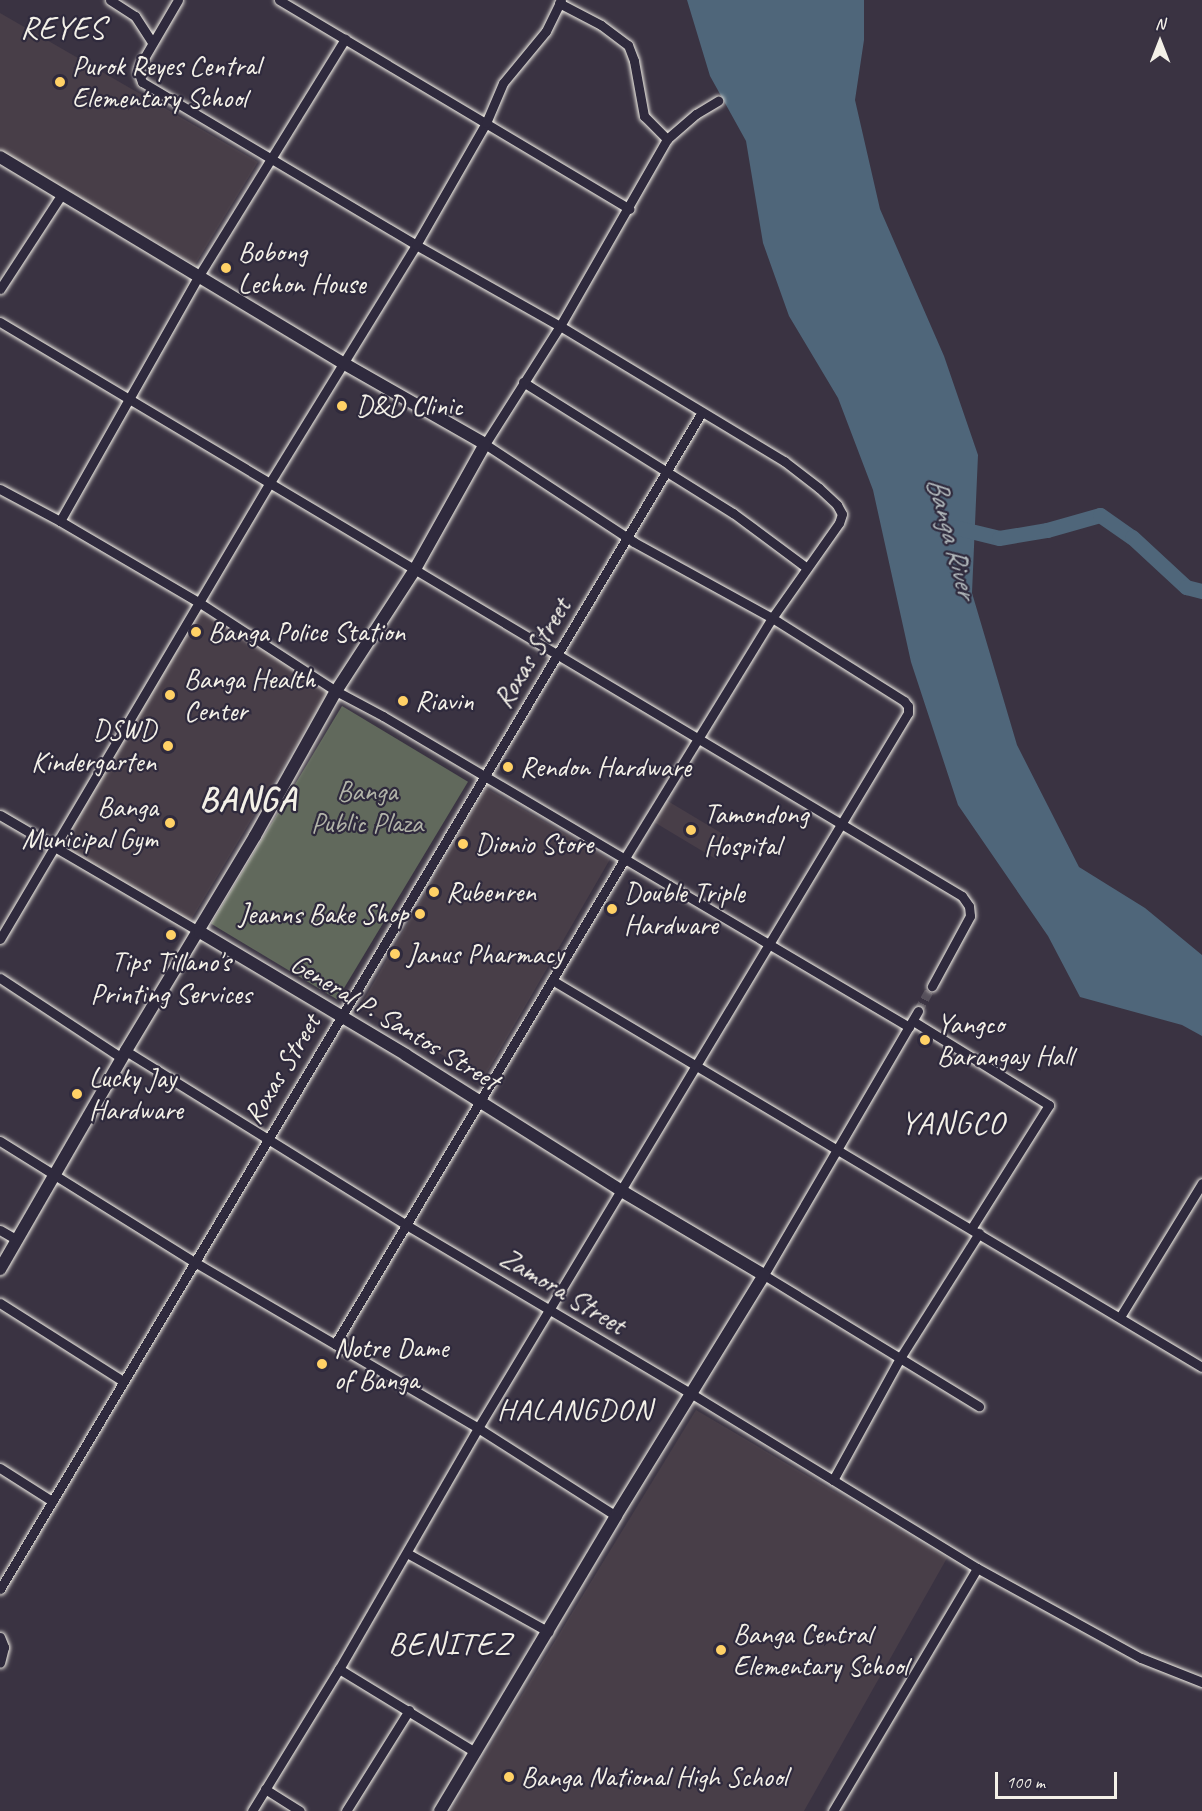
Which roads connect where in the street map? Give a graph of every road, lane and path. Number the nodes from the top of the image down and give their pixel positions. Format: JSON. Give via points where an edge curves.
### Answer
{"nodes":[{"id":1,"x":110,"y":0,"type":"edge"},
{"id":2,"x":178,"y":0,"type":"edge"},
{"id":3,"x":279,"y":0,"type":"edge"},
{"id":4,"x":560,"y":2,"type":"edge"},
{"id":5,"x":345,"y":39,"type":"junction"},
{"id":6,"x":152,"y":42,"type":"junction"},
{"id":7,"x":718,"y":101,"type":"dead end"},
{"id":8,"x":486,"y":123,"type":"junction"},
{"id":9,"x":668,"y":139,"type":"junction"},
{"id":10,"x":0,"y":158,"type":"edge"},
{"id":11,"x":271,"y":159,"type":"junction"},
{"id":12,"x":62,"y":194,"type":"junction"},
{"id":13,"x":629,"y":208,"type":"junction"},
{"id":14,"x":416,"y":245,"type":"junction"},
{"id":15,"x":198,"y":277,"type":"junction"},
{"id":16,"x":0,"y":289,"type":"edge"},
{"id":17,"x":0,"y":322,"type":"edge"},
{"id":18,"x":560,"y":326,"type":"junction"},
{"id":19,"x":343,"y":363,"type":"junction"},
{"id":20,"x":524,"y":382,"type":"junction"},
{"id":21,"x":129,"y":399,"type":"junction"},
{"id":22,"x":702,"y":412,"type":"junction"},
{"id":23,"x":485,"y":444,"type":"junction"},
{"id":24,"x":668,"y":471,"type":"junction"},
{"id":25,"x":269,"y":484,"type":"junction"},
{"id":26,"x":0,"y":489,"type":"edge"},
{"id":27,"x":60,"y":521,"type":"junction"},
{"id":28,"x":627,"y":536,"type":"junction"},
{"id":29,"x":807,"y":568,"type":"junction"},
{"id":30,"x":414,"y":571,"type":"junction"},
{"id":31,"x":200,"y":603,"type":"junction"},
{"id":32,"x":772,"y":618,"type":"junction"},
{"id":33,"x":558,"y":654,"type":"junction"},
{"id":34,"x":336,"y":691,"type":"junction"},
{"id":35,"x":699,"y":739,"type":"junction"},
{"id":36,"x":484,"y":778,"type":"junction"},
{"id":37,"x":0,"y":815,"type":"edge"},
{"id":38,"x":840,"y":825,"type":"junction"},
{"id":39,"x":54,"y":847,"type":"junction"},
{"id":40,"x":625,"y":858,"type":"junction"},
{"id":41,"x":200,"y":932,"type":"junction"},
{"id":42,"x":0,"y":939,"type":"edge"},
{"id":43,"x":770,"y":943,"type":"junction"},
{"id":44,"x":0,"y":978,"type":"edge"},
{"id":45,"x":552,"y":980,"type":"junction"},
{"id":46,"x":932,"y":986,"type":"tunnel mouth"},
{"id":47,"x":918,"y":1011,"type":"tunnel mouth"},
{"id":48,"x":340,"y":1017,"type":"junction"},
{"id":49,"x":911,"y":1024,"type":"junction"},
{"id":50,"x":124,"y":1054,"type":"junction"},
{"id":51,"x":696,"y":1066,"type":"junction"},
{"id":52,"x":479,"y":1101,"type":"junction"},
{"id":53,"x":267,"y":1138,"type":"junction"},
{"id":54,"x":0,"y":1142,"type":"edge"},
{"id":55,"x":837,"y":1151,"type":"junction"},
{"id":56,"x":55,"y":1175,"type":"junction"},
{"id":57,"x":1202,"y":1183,"type":"edge"},
{"id":58,"x":620,"y":1190,"type":"junction"},
{"id":59,"x":408,"y":1226,"type":"junction"},
{"id":60,"x":0,"y":1230,"type":"edge"},
{"id":61,"x":975,"y":1231,"type":"junction"},
{"id":62,"x":17,"y":1240,"type":"junction"},
{"id":63,"x":196,"y":1263,"type":"junction"},
{"id":64,"x":0,"y":1269,"type":"edge"},
{"id":65,"x":764,"y":1275,"type":"junction"},
{"id":66,"x":0,"y":1303,"type":"edge"},
{"id":67,"x":551,"y":1309,"type":"junction"},
{"id":68,"x":1120,"y":1317,"type":"junction"},
{"id":69,"x":335,"y":1344,"type":"junction"},
{"id":70,"x":900,"y":1358,"type":"junction"},
{"id":71,"x":1202,"y":1367,"type":"edge"},
{"id":72,"x":123,"y":1382,"type":"junction"},
{"id":73,"x":692,"y":1394,"type":"junction"},
{"id":74,"x":979,"y":1406,"type":"dead end"},
{"id":75,"x":478,"y":1428,"type":"junction"},
{"id":76,"x":0,"y":1468,"type":"edge"},
{"id":77,"x":832,"y":1480,"type":"junction"},
{"id":78,"x":51,"y":1501,"type":"junction"},
{"id":79,"x":616,"y":1516,"type":"junction"},
{"id":80,"x":407,"y":1552,"type":"junction"},
{"id":81,"x":977,"y":1568,"type":"junction"},
{"id":82,"x":0,"y":1589,"type":"edge"},
{"id":83,"x":549,"y":1632,"type":"junction"},
{"id":84,"x":0,"y":1637,"type":"edge"},
{"id":85,"x":0,"y":1663,"type":"edge"},
{"id":86,"x":339,"y":1670,"type":"junction"},
{"id":87,"x":1202,"y":1682,"type":"edge"},
{"id":88,"x":409,"y":1710,"type":"junction"},
{"id":89,"x":475,"y":1752,"type":"junction"},
{"id":90,"x":265,"y":1789,"type":"junction"},
{"id":91,"x":252,"y":1811,"type":"edge"},
{"id":92,"x":300,"y":1811,"type":"edge"},
{"id":93,"x":346,"y":1811,"type":"edge"},
{"id":94,"x":440,"y":1811,"type":"edge"},
{"id":95,"x":833,"y":1811,"type":"edge"}],
"edges":[{"from":1,"to":6,"type":"street","via":[[135,15]]},
{"from":2,"to":6,"type":"street"},
{"from":3,"to":5,"type":"street"},
{"from":4,"to":8,"type":"street","via":[[546,31],[503,83]]},
{"from":4,"to":9,"type":"street","via":[[628,45],[644,116]]},
{"from":5,"to":8,"type":"street"},
{"from":5,"to":11,"type":"street"},
{"from":6,"to":11,"type":"street","via":[[138,71],[142,82]]},
{"from":7,"to":9,"type":"street","via":[[688,120]]},
{"from":8,"to":13,"type":"street"},
{"from":8,"to":14,"type":"street"},
{"from":9,"to":13,"type":"street"},
{"from":10,"to":12,"type":"main road"},
{"from":11,"to":14,"type":"street"},
{"from":11,"to":15,"type":"street"},
{"from":12,"to":15,"type":"main road"},
{"from":12,"to":16,"type":"street"},
{"from":13,"to":18,"type":"street"},
{"from":14,"to":18,"type":"street"},
{"from":14,"to":19,"type":"street"},
{"from":15,"to":19,"type":"main road"},
{"from":15,"to":21,"type":"street"},
{"from":17,"to":21,"type":"street"},
{"from":18,"to":20,"type":"street"},
{"from":18,"to":22,"type":"street"},
{"from":19,"to":23,"type":"main road"},
{"from":19,"to":25,"type":"street"},
{"from":20,"to":23,"type":"street"},
{"from":20,"to":24,"type":"street"},
{"from":21,"to":25,"type":"street"},
{"from":21,"to":27,"type":"street"},
{"from":22,"to":24,"type":"street","name":"Roxas Street"},
{"from":22,"to":29,"type":"street","via":[[784,461],[837,505],[841,519]]},
{"from":23,"to":28,"type":"street"},
{"from":23,"to":30,"type":"main road"},
{"from":24,"to":28,"type":"street","name":"Roxas Street"},
{"from":24,"to":29,"type":"street"},
{"from":25,"to":30,"type":"street"},
{"from":25,"to":31,"type":"street"},
{"from":26,"to":27,"type":"street"},
{"from":27,"to":31,"type":"street"},
{"from":28,"to":32,"type":"street"},
{"from":28,"to":33,"type":"street","name":"Roxas Street"},
{"from":29,"to":32,"type":"street"},
{"from":30,"to":33,"type":"street"},
{"from":30,"to":34,"type":"main road"},
{"from":31,"to":34,"type":"street"},
{"from":31,"to":39,"type":"street"},
{"from":32,"to":35,"type":"street"},
{"from":32,"to":38,"type":"street","via":[[908,706],[904,724]]},
{"from":33,"to":35,"type":"street"},
{"from":33,"to":36,"type":"street","name":"Roxas Street"},
{"from":34,"to":36,"type":"street"},
{"from":34,"to":41,"type":"main road"},
{"from":35,"to":38,"type":"street"},
{"from":35,"to":40,"type":"street"},
{"from":36,"to":40,"type":"street"},
{"from":36,"to":48,"type":"street","name":"Roxas Street"},
{"from":37,"to":39,"type":"street","name":"General P. Santos Street"},
{"from":38,"to":43,"type":"street"},
{"from":38,"to":46,"type":"street","via":[[967,900],[967,924]]},
{"from":39,"to":41,"type":"street","name":"General P. Santos Street"},
{"from":39,"to":42,"type":"street"},
{"from":40,"to":43,"type":"street"},
{"from":40,"to":45,"type":"street"},
{"from":41,"to":48,"type":"main road","name":"General P. Santos Street"},
{"from":41,"to":50,"type":"main road"},
{"from":43,"to":49,"type":"street"},
{"from":43,"to":51,"type":"street"},
{"from":44,"to":50,"type":"street","name":"Zamora Street"},
{"from":45,"to":51,"type":"street"},
{"from":45,"to":52,"type":"street"},
{"from":47,"to":49,"type":"street"},
{"from":48,"to":52,"type":"main road","name":"General P. Santos Street"},
{"from":48,"to":53,"type":"street","name":"Roxas Street"},
{"from":49,"to":55,"type":"street"},
{"from":49,"to":61,"type":"street","via":[[1049,1105]]},
{"from":50,"to":53,"type":"street","name":"Zamora Street"},
{"from":50,"to":56,"type":"main road"},
{"from":51,"to":55,"type":"street"},
{"from":51,"to":58,"type":"street"},
{"from":52,"to":58,"type":"main road","name":"General P. Santos Street"},
{"from":52,"to":59,"type":"street"},
{"from":53,"to":59,"type":"street","name":"Zamora Street"},
{"from":53,"to":63,"type":"street","name":"Roxas Street"},
{"from":54,"to":56,"type":"street"},
{"from":55,"to":61,"type":"street"},
{"from":55,"to":65,"type":"street"},
{"from":56,"to":62,"type":"main road"},
{"from":56,"to":63,"type":"street"},
{"from":57,"to":68,"type":"street"},
{"from":58,"to":65,"type":"main road","name":"General P. Santos Street"},
{"from":58,"to":67,"type":"street"},
{"from":59,"to":67,"type":"street","name":"Zamora Street"},
{"from":59,"to":69,"type":"street"},
{"from":60,"to":62,"type":"street"},
{"from":61,"to":68,"type":"street"},
{"from":61,"to":70,"type":"street"},
{"from":62,"to":64,"type":"main road"},
{"from":63,"to":69,"type":"street"},
{"from":63,"to":72,"type":"street","name":"Roxas Street"},
{"from":65,"to":70,"type":"street"},
{"from":65,"to":73,"type":"main road"},
{"from":66,"to":72,"type":"street"},
{"from":67,"to":73,"type":"street","name":"Zamora Street"},
{"from":67,"to":75,"type":"street"},
{"from":68,"to":71,"type":"street"},
{"from":69,"to":75,"type":"street"},
{"from":70,"to":74,"type":"street"},
{"from":70,"to":77,"type":"street"},
{"from":72,"to":78,"type":"street","name":"Roxas Street"},
{"from":73,"to":77,"type":"street","name":"Zamora Street"},
{"from":73,"to":79,"type":"main road"},
{"from":75,"to":79,"type":"street"},
{"from":75,"to":80,"type":"street"},
{"from":76,"to":78,"type":"street"},
{"from":77,"to":81,"type":"street","name":"Zamora Street"},
{"from":78,"to":82,"type":"street","name":"Roxas Street"},
{"from":79,"to":83,"type":"main road"},
{"from":80,"to":83,"type":"street"},
{"from":80,"to":86,"type":"street"},
{"from":81,"to":87,"type":"street","name":"Zamora Street","via":[[1141,1658]]},
{"from":81,"to":95,"type":"street"},
{"from":83,"to":89,"type":"main road"},
{"from":84,"to":85,"type":"street","via":[[4,1647]]},
{"from":86,"to":88,"type":"street"},
{"from":86,"to":90,"type":"street"},
{"from":88,"to":89,"type":"street"},
{"from":88,"to":93,"type":"street"},
{"from":89,"to":94,"type":"main road"},
{"from":90,"to":91,"type":"street"},
{"from":90,"to":92,"type":"street"}]}
